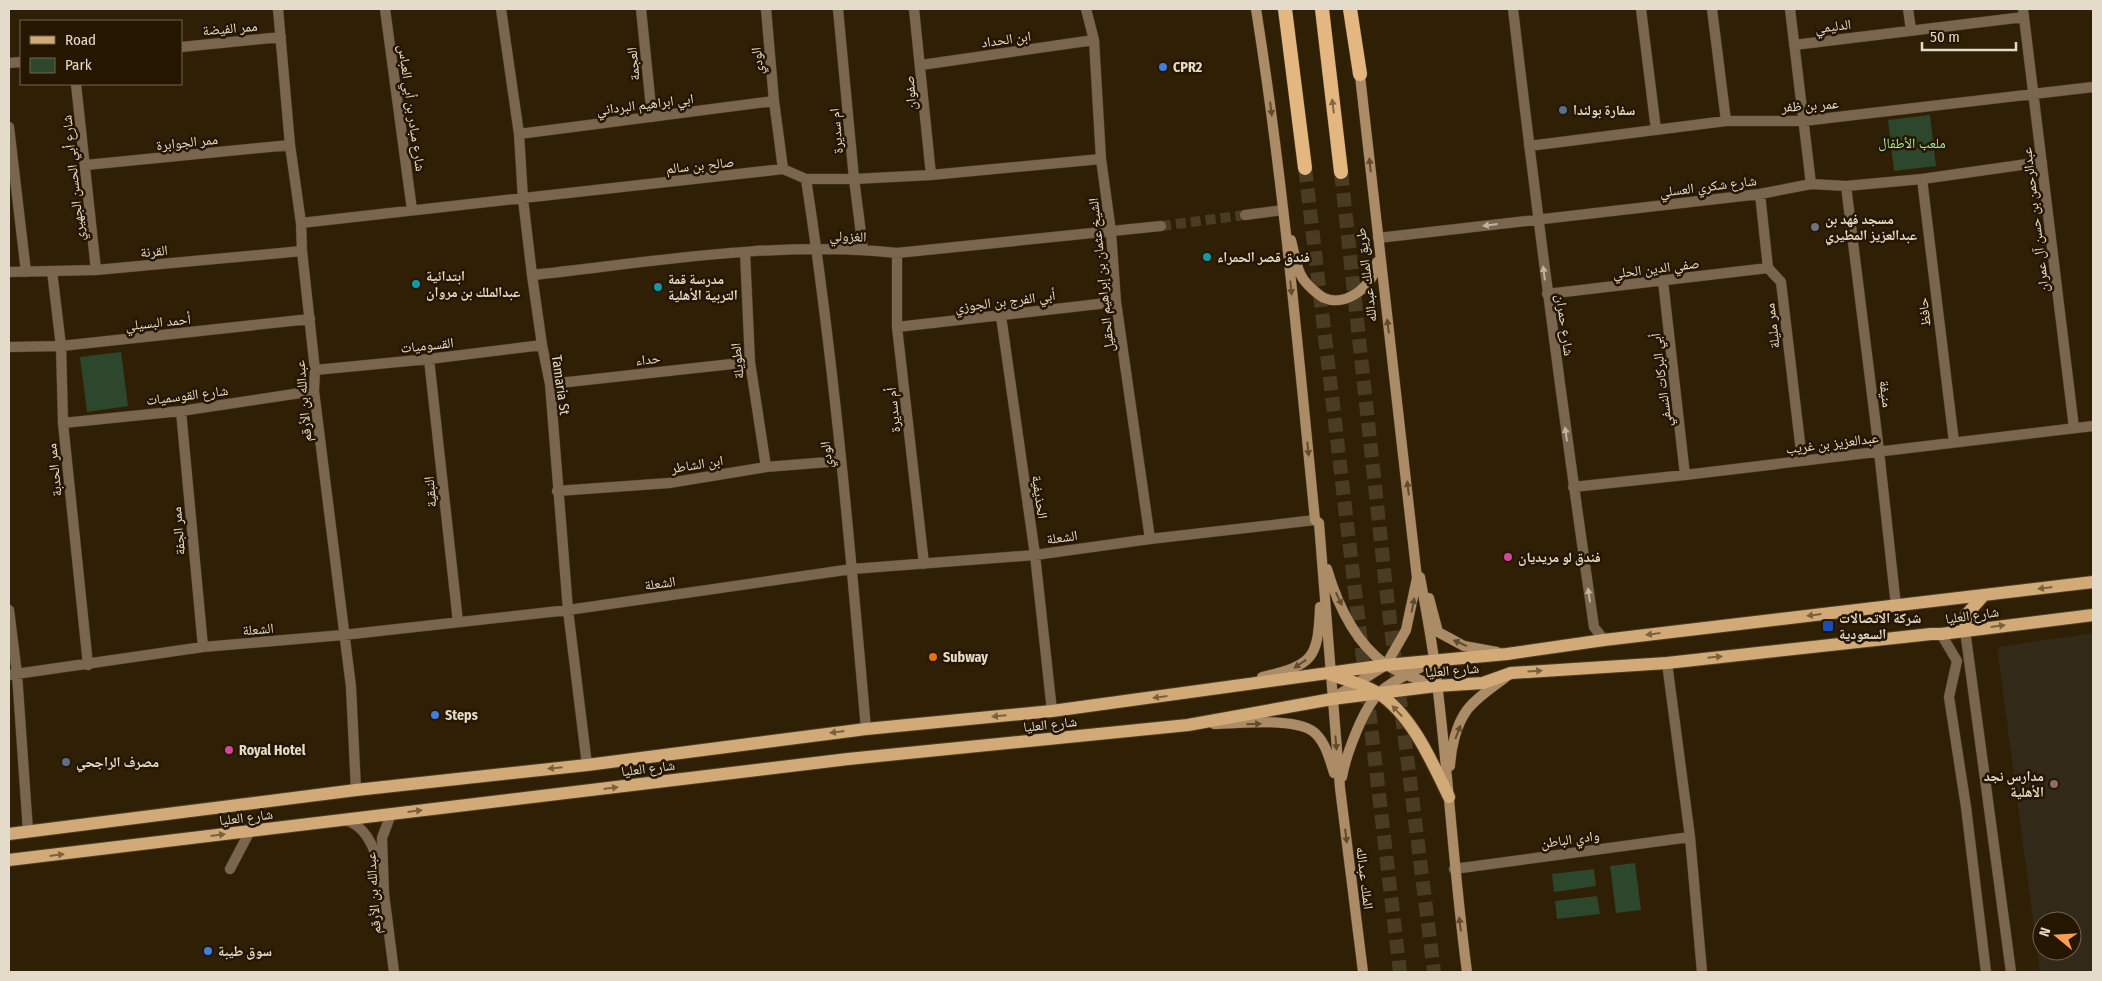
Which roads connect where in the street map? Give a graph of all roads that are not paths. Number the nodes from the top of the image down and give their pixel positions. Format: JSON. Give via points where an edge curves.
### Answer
{"nodes":[{"id":1,"x":278,"y":9,"type":"edge"},
{"id":2,"x":385,"y":9,"type":"edge"},
{"id":3,"x":501,"y":9,"type":"edge"},
{"id":4,"x":641,"y":9,"type":"edge"},
{"id":5,"x":766,"y":9,"type":"edge"},
{"id":6,"x":838,"y":9,"type":"edge"},
{"id":7,"x":914,"y":9,"type":"edge"},
{"id":8,"x":1086,"y":9,"type":"edge"},
{"id":9,"x":1256,"y":9,"type":"edge"},
{"id":10,"x":1260,"y":9,"type":"edge"},
{"id":11,"x":1285,"y":9,"type":"edge"},
{"id":12,"x":1322,"y":9,"type":"edge"},
{"id":13,"x":1350,"y":9,"type":"edge"},
{"id":14,"x":1355,"y":9,"type":"edge"},
{"id":15,"x":1513,"y":9,"type":"edge"},
{"id":16,"x":1641,"y":9,"type":"edge"},
{"id":17,"x":1712,"y":9,"type":"edge"},
{"id":18,"x":1790,"y":9,"type":"edge"},
{"id":19,"x":1908,"y":9,"type":"edge"},
{"id":20,"x":2024,"y":13,"type":"edge"},
{"id":21,"x":1911,"y":30,"type":"junction"},
{"id":22,"x":281,"y":37,"type":"junction"},
{"id":23,"x":1094,"y":40,"type":"junction"},
{"id":24,"x":1794,"y":45,"type":"junction"},
{"id":25,"x":182,"y":47,"type":"edge"},
{"id":26,"x":921,"y":65,"type":"junction"},
{"id":27,"x":1360,"y":74,"type":"junction"},
{"id":28,"x":76,"y":85,"type":"edge"},
{"id":29,"x":2093,"y":87,"type":"edge"},
{"id":30,"x":1268,"y":88,"type":"junction"},
{"id":31,"x":2034,"y":95,"type":"junction"},
{"id":32,"x":774,"y":101,"type":"junction"},
{"id":33,"x":652,"y":117,"type":"junction"},
{"id":34,"x":1726,"y":120,"type":"junction"},
{"id":35,"x":1803,"y":121,"type":"junction"},
{"id":36,"x":9,"y":127,"type":"edge"},
{"id":37,"x":1656,"y":130,"type":"junction"},
{"id":38,"x":519,"y":134,"type":"junction"},
{"id":39,"x":290,"y":145,"type":"junction"},
{"id":40,"x":1529,"y":146,"type":"junction"},
{"id":41,"x":1102,"y":159,"type":"junction"},
{"id":42,"x":2042,"y":162,"type":"junction"},
{"id":43,"x":86,"y":166,"type":"junction"},
{"id":44,"x":1305,"y":168,"type":"tunnel mouth"},
{"id":45,"x":783,"y":169,"type":"junction"},
{"id":46,"x":1341,"y":172,"type":"tunnel mouth"},
{"id":47,"x":931,"y":175,"type":"junction"},
{"id":48,"x":1922,"y":178,"type":"junction"},
{"id":49,"x":806,"y":179,"type":"junction"},
{"id":50,"x":854,"y":179,"type":"junction"},
{"id":51,"x":1811,"y":184,"type":"junction"},
{"id":52,"x":1846,"y":186,"type":"junction"},
{"id":53,"x":1760,"y":194,"type":"junction"},
{"id":54,"x":523,"y":199,"type":"junction"},
{"id":55,"x":412,"y":210,"type":"junction"},
{"id":56,"x":1283,"y":210,"type":"junction"},
{"id":57,"x":1245,"y":215,"type":"tunnel mouth"},
{"id":58,"x":1538,"y":220,"type":"junction"},
{"id":59,"x":301,"y":224,"type":"junction"},
{"id":60,"x":1161,"y":226,"type":"tunnel mouth"},
{"id":61,"x":1111,"y":232,"type":"junction"},
{"id":62,"x":1378,"y":238,"type":"junction"},
{"id":63,"x":816,"y":248,"type":"junction"},
{"id":64,"x":864,"y":250,"type":"junction"},
{"id":65,"x":302,"y":251,"type":"junction"},
{"id":66,"x":744,"y":252,"type":"junction"},
{"id":67,"x":897,"y":253,"type":"junction"},
{"id":68,"x":1768,"y":268,"type":"junction"},
{"id":69,"x":96,"y":270,"type":"junction"},
{"id":70,"x":52,"y":271,"type":"junction"},
{"id":71,"x":9,"y":272,"type":"edge"},
{"id":72,"x":26,"y":272,"type":"junction"},
{"id":73,"x":532,"y":274,"type":"junction"},
{"id":74,"x":1663,"y":281,"type":"junction"},
{"id":75,"x":1547,"y":294,"type":"junction"},
{"id":76,"x":1116,"y":302,"type":"junction"},
{"id":77,"x":1001,"y":316,"type":"junction"},
{"id":78,"x":310,"y":319,"type":"junction"},
{"id":79,"x":897,"y":327,"type":"junction"},
{"id":80,"x":542,"y":345,"type":"junction"},
{"id":81,"x":61,"y":346,"type":"junction"},
{"id":82,"x":9,"y":347,"type":"edge"},
{"id":83,"x":429,"y":360,"type":"junction"},
{"id":84,"x":750,"y":362,"type":"junction"},
{"id":85,"x":315,"y":370,"type":"junction"},
{"id":86,"x":550,"y":384,"type":"junction"},
{"id":87,"x":314,"y":391,"type":"junction"},
{"id":88,"x":181,"y":411,"type":"junction"},
{"id":89,"x":63,"y":423,"type":"junction"},
{"id":90,"x":2093,"y":426,"type":"edge"},
{"id":91,"x":2074,"y":428,"type":"junction"},
{"id":92,"x":1954,"y":442,"type":"junction"},
{"id":93,"x":1879,"y":451,"type":"junction"},
{"id":94,"x":1802,"y":460,"type":"junction"},
{"id":95,"x":841,"y":461,"type":"junction"},
{"id":96,"x":766,"y":467,"type":"junction"},
{"id":97,"x":1685,"y":475,"type":"junction"},
{"id":98,"x":1573,"y":487,"type":"junction"},
{"id":99,"x":557,"y":491,"type":"junction"},
{"id":100,"x":1315,"y":520,"type":"junction"},
{"id":101,"x":1414,"y":536,"type":"junction"},
{"id":102,"x":1150,"y":539,"type":"junction"},
{"id":103,"x":1322,"y":553,"type":"junction"},
{"id":104,"x":1035,"y":555,"type":"junction"},
{"id":105,"x":924,"y":564,"type":"junction"},
{"id":106,"x":852,"y":569,"type":"junction"},
{"id":107,"x":2093,"y":582,"type":"edge"},
{"id":108,"x":1984,"y":596,"type":"junction"},
{"id":109,"x":1896,"y":606,"type":"junction"},
{"id":110,"x":9,"y":610,"type":"edge"},
{"id":111,"x":568,"y":610,"type":"junction"},
{"id":112,"x":2093,"y":615,"type":"edge"},
{"id":113,"x":458,"y":622,"type":"junction"},
{"id":114,"x":1965,"y":630,"type":"junction"},
{"id":115,"x":1941,"y":634,"type":"junction"},
{"id":116,"x":343,"y":636,"type":"junction"},
{"id":117,"x":1604,"y":640,"type":"junction"},
{"id":118,"x":203,"y":647,"type":"junction"},
{"id":119,"x":1507,"y":654,"type":"junction"},
{"id":120,"x":1434,"y":660,"type":"junction"},
{"id":121,"x":1667,"y":663,"type":"junction"},
{"id":122,"x":88,"y":665,"type":"junction"},
{"id":123,"x":1386,"y":665,"type":"junction"},
{"id":124,"x":1511,"y":673,"type":"junction"},
{"id":125,"x":13,"y":674,"type":"edge"},
{"id":126,"x":1330,"y":674,"type":"junction"},
{"id":127,"x":1408,"y":675,"type":"junction"},
{"id":128,"x":1356,"y":683,"type":"junction"},
{"id":129,"x":1436,"y":686,"type":"junction"},
{"id":130,"x":1192,"y":693,"type":"junction"},
{"id":131,"x":1378,"y":693,"type":"junction"},
{"id":132,"x":1332,"y":698,"type":"junction"},
{"id":133,"x":1052,"y":712,"type":"junction"},
{"id":134,"x":1188,"y":725,"type":"junction"},
{"id":135,"x":866,"y":729,"type":"junction"},
{"id":136,"x":587,"y":765,"type":"junction"},
{"id":137,"x":1340,"y":788,"type":"junction"},
{"id":138,"x":356,"y":790,"type":"junction"},
{"id":139,"x":1449,"y":797,"type":"junction"},
{"id":140,"x":391,"y":814,"type":"junction"},
{"id":141,"x":345,"y":820,"type":"junction"},
{"id":142,"x":250,"y":831,"type":"junction"},
{"id":143,"x":28,"y":832,"type":"junction"},
{"id":144,"x":9,"y":834,"type":"edge"},
{"id":145,"x":1690,"y":837,"type":"junction"},
{"id":146,"x":9,"y":860,"type":"edge"},
{"id":147,"x":1454,"y":868,"type":"junction"},
{"id":148,"x":230,"y":869,"type":"dead end"},
{"id":149,"x":384,"y":894,"type":"junction"},
{"id":150,"x":394,"y":972,"type":"edge"},
{"id":151,"x":1363,"y":972,"type":"edge"},
{"id":152,"x":1466,"y":972,"type":"edge"},
{"id":153,"x":1702,"y":972,"type":"edge"},
{"id":154,"x":1986,"y":972,"type":"edge"},
{"id":155,"x":2011,"y":972,"type":"edge"}],
"edges":[{"from":1,"to":22,"type":"street","name":"عبدالله بن الأرقم"},
{"from":2,"to":55,"type":"street","name":"شارع مبادر بن أبي العباس"},
{"from":3,"to":38,"type":"street","name":"Tamaria St"},
{"from":4,"to":33,"type":"street","name":"العجمة"},
{"from":5,"to":32,"type":"street","name":"الودي"},
{"from":6,"to":50,"type":"street","name":"ام سديرة"},
{"from":7,"to":26,"type":"street","name":"صفوان"},
{"from":8,"to":23,"type":"street","name":"الشيخ عثمان بن إبراهيم الحقيل"},
{"from":9,"to":30,"type":"main road"},
{"from":10,"to":30,"type":"main road"},
{"from":11,"to":44,"type":"highway"},
{"from":46,"to":12,"type":"highway","one_way":true},
{"from":13,"to":27,"type":"highway"},
{"from":14,"to":27,"type":"main road","name":"طريق الملك عبدالله"},
{"from":15,"to":40,"type":"street","name":"شارع حمران"},
{"from":16,"to":37,"type":"street"},
{"from":17,"to":34,"type":"street"},
{"from":18,"to":24,"type":"street"},
{"from":19,"to":21,"type":"street"},
{"from":20,"to":21,"type":"street","name":"الدليمي"},
{"from":20,"to":31,"type":"street","name":"عبدالرحمن بن حسن آل عمران"},
{"from":21,"to":24,"type":"street","name":"الدليمي"},
{"from":22,"to":25,"type":"street","name":"ممر الفيضة"},
{"from":22,"to":39,"type":"street","name":"عبدالله بن الأرقم"},
{"from":23,"to":26,"type":"street","name":"ابن الحداد"},
{"from":23,"to":41,"type":"street","name":"الشيخ عثمان بن إبراهيم الحقيل"},
{"from":24,"to":35,"type":"street"},
{"from":26,"to":47,"type":"street","name":"صفوان"},
{"from":62,"to":27,"type":"main road","name":"طريق الملك عبدالله","one_way":true},
{"from":28,"to":43,"type":"street","name":"شارع أبي الحسن الجهيري"},
{"from":29,"to":31,"type":"street","name":"عمر بن ظفر"},
{"from":30,"to":56,"type":"main road","one_way":true},
{"from":31,"to":35,"type":"street","name":"عمر بن ظفر"},
{"from":31,"to":42,"type":"street","name":"عبدالرحمن بن حسن آل عمران"},
{"from":32,"to":33,"type":"street","name":"ابي ابراهيم البرداني"},
{"from":32,"to":45,"type":"street","name":"الودي"},
{"from":33,"to":38,"type":"street","name":"ابي ابراهيم البرداني"},
{"from":34,"to":35,"type":"street","name":"عمر بن ظفر"},
{"from":34,"to":37,"type":"street","name":"عمر بن ظفر"},
{"from":35,"to":51,"type":"street"},
{"from":36,"to":72,"type":"street"},
{"from":37,"to":40,"type":"street","name":"عمر بن ظفر"},
{"from":38,"to":54,"type":"street","name":"Tamaria St"},
{"from":39,"to":43,"type":"street","name":"ممر الجوابرة"},
{"from":39,"to":59,"type":"street","name":"عبدالله بن الأرقم"},
{"from":40,"to":58,"type":"street","name":"شارع حمران"},
{"from":41,"to":47,"type":"street"},
{"from":41,"to":61,"type":"street","name":"الشيخ عثمان بن إبراهيم الحقيل"},
{"from":42,"to":48,"type":"street","name":"شارع شكري العسلي"},
{"from":42,"to":91,"type":"street","name":"عبدالرحمن بن حسن آل عمران"},
{"from":43,"to":69,"type":"street","name":"شارع أبي الحسن الجهيري"},
{"from":45,"to":49,"type":"street"},
{"from":45,"to":54,"type":"street","name":"صالح بن سالم"},
{"from":47,"to":50,"type":"street"},
{"from":48,"to":52,"type":"street","name":"شارع شكري العسلي"},
{"from":48,"to":92,"type":"street","name":"حافظ"},
{"from":49,"to":50,"type":"street"},
{"from":49,"to":63,"type":"street","name":"الودي"},
{"from":50,"to":64,"type":"street","name":"ام سديرة"},
{"from":51,"to":52,"type":"street","name":"شارع شكري العسلي"},
{"from":51,"to":53,"type":"street","name":"شارع شكري العسلي"},
{"from":52,"to":93,"type":"street","name":"منيفة"},
{"from":53,"to":58,"type":"street","name":"شارع شكري العسلي"},
{"from":53,"to":68,"type":"street","name":"ممر مليلة"},
{"from":54,"to":55,"type":"street","name":"صالح بن سالم"},
{"from":54,"to":73,"type":"street","name":"Tamaria St"},
{"from":55,"to":59,"type":"street","name":"صالح بن سالم"},
{"from":56,"to":57,"type":"street"},
{"from":56,"to":62,"type":"main road","via":[[1301,277],[1324,298],[1338,300],[1363,290],[1376,272]]},
{"from":56,"to":100,"type":"main road","one_way":true},
{"from":58,"to":62,"type":"street","name":"شارع شكري العسلي","one_way":true},
{"from":75,"to":58,"type":"street","name":"شارع حمران","one_way":true},
{"from":59,"to":65,"type":"street","name":"عبدالله بن الأرقم"},
{"from":60,"to":61,"type":"street","name":"الغزولي"},
{"from":61,"to":67,"type":"street","name":"الغزولي"},
{"from":61,"to":76,"type":"street","name":"الشيخ عثمان بن إبراهيم الحقيل"},
{"from":101,"to":62,"type":"main road","name":"طريق الملك عبدالله","one_way":true},
{"from":63,"to":64,"type":"street","name":"الغزولي"},
{"from":63,"to":66,"type":"street","name":"الغزولي"},
{"from":63,"to":95,"type":"street","name":"الودي"},
{"from":64,"to":67,"type":"street","name":"الغزولي"},
{"from":65,"to":69,"type":"street","name":"القرنة"},
{"from":65,"to":78,"type":"street","name":"عبدالله بن الأرقم"},
{"from":66,"to":73,"type":"street","name":"الغزولي"},
{"from":66,"to":84,"type":"street","name":"الطويلة"},
{"from":67,"to":79,"type":"street","name":"أم سديرة"},
{"from":68,"to":74,"type":"street","name":"صفي الدين الحلي"},
{"from":68,"to":94,"type":"street","name":"ممر مليلة","via":[[1780,282]]},
{"from":69,"to":70,"type":"street","name":"القرنة"},
{"from":70,"to":72,"type":"street","name":"القرنة"},
{"from":70,"to":81,"type":"street","name":"ممر الحدبة"},
{"from":71,"to":72,"type":"street","name":"القرنة"},
{"from":73,"to":80,"type":"street","name":"Tamaria St"},
{"from":74,"to":75,"type":"street","name":"صفي الدين الحلي"},
{"from":74,"to":97,"type":"street","name":"أبي البركات النسفي"},
{"from":98,"to":75,"type":"street","name":"شارع حمران","one_way":true},
{"from":76,"to":77,"type":"street","name":"أبي الفرج بن الجوزي"},
{"from":76,"to":102,"type":"street","name":"الشيخ عثمان بن إبراهيم الحقيل"},
{"from":77,"to":79,"type":"street","name":"أبي الفرج بن الجوزي"},
{"from":77,"to":104,"type":"street","name":"الحذيفية"},
{"from":78,"to":81,"type":"street","name":"أحمد البسيلي"},
{"from":78,"to":85,"type":"street","name":"عبدالله بن الأرقم"},
{"from":79,"to":105,"type":"street","name":"أم سديرة"},
{"from":80,"to":83,"type":"street","name":"القسوميات"},
{"from":80,"to":86,"type":"street","name":"Tamaria St"},
{"from":81,"to":82,"type":"street","name":"أحمد البسيلي"},
{"from":81,"to":89,"type":"street","name":"ممر الحدبة"},
{"from":83,"to":85,"type":"street","name":"القسوميات"},
{"from":83,"to":113,"type":"street","name":"النبقية"},
{"from":84,"to":86,"type":"street","name":"حداء"},
{"from":84,"to":96,"type":"street","name":"الطويلة"},
{"from":85,"to":87,"type":"street","name":"عبدالله بن الأرقم"},
{"from":86,"to":99,"type":"street","name":"Tamaria St"},
{"from":87,"to":88,"type":"street","name":"شارع القوسميات"},
{"from":87,"to":116,"type":"street","name":"عبدالله بن الأرقم"},
{"from":88,"to":89,"type":"street","name":"شارع القوسميات"},
{"from":88,"to":118,"type":"street","name":"ممر الجفة"},
{"from":89,"to":122,"type":"street","name":"ممر الحدبة"},
{"from":90,"to":91,"type":"street","name":"عبدالعزيز بن غريب"},
{"from":91,"to":92,"type":"street","name":"عبدالعزيز بن غريب"},
{"from":92,"to":93,"type":"street","name":"عبدالعزيز بن غريب"},
{"from":93,"to":94,"type":"street","name":"عبدالعزيز بن غريب"},
{"from":93,"to":109,"type":"street","name":"منيفة"},
{"from":94,"to":97,"type":"street","name":"عبدالعزيز بن غريب"},
{"from":95,"to":96,"type":"street","name":"ابن الشاطر"},
{"from":95,"to":106,"type":"street","name":"الودي"},
{"from":96,"to":99,"type":"street","name":"ابن الشاطر","via":[[669,482]]},
{"from":97,"to":98,"type":"street","name":"عبدالعزيز بن غريب"},
{"from":117,"to":98,"type":"street","name":"شارع حمران","one_way":true,"via":[[1594,627]]},
{"from":99,"to":111,"type":"street","name":"Tamaria St"},
{"from":100,"to":102,"type":"street","name":"الشعلة"},
{"from":100,"to":103,"type":"main road","via":[[1319,523]]},
{"from":119,"to":101,"type":"main road","one_way":true,"via":[[1464,646],[1438,632]]},
{"from":101,"to":120,"type":"main road"},
{"from":123,"to":101,"type":"main road","one_way":true,"via":[[1403,637],[1411,613],[1417,578]]},
{"from":102,"to":104,"type":"street","name":"الشعلة"},
{"from":103,"to":123,"type":"main road","one_way":true,"via":[[1337,597],[1354,629]]},
{"from":103,"to":126,"type":"main road"},
{"from":103,"to":130,"type":"main road","one_way":true,"via":[[1319,632],[1315,651],[1290,670]]},
{"from":104,"to":105,"type":"street","name":"الشعلة"},
{"from":104,"to":133,"type":"street","name":"الحذيفية"},
{"from":105,"to":106,"type":"street","name":"الشعلة"},
{"from":106,"to":111,"type":"street","name":"الشعلة"},
{"from":106,"to":135,"type":"street","name":"الودي"},
{"from":107,"to":108,"type":"main road","name":"شارع العليا","one_way":true},
{"from":108,"to":109,"type":"main road","name":"شارع العليا"},
{"from":108,"to":114,"type":"main road","via":[[1966,616]]},
{"from":109,"to":117,"type":"main road","name":"شارع العليا","one_way":true},
{"from":110,"to":125,"type":"street"},
{"from":111,"to":113,"type":"street","name":"الشعلة"},
{"from":111,"to":136,"type":"street","name":"Tamaria St"},
{"from":114,"to":112,"type":"main road","name":"شارع العليا","one_way":true},
{"from":113,"to":116,"type":"street","name":"الشعلة"},
{"from":114,"to":115,"type":"main road","name":"شارع العليا"},
{"from":114,"to":155,"type":"street"},
{"from":121,"to":115,"type":"main road","name":"شارع العليا","one_way":true},
{"from":115,"to":154,"type":"street","via":[[1957,661],[1949,697]]},
{"from":116,"to":118,"type":"street","name":"الشعلة"},
{"from":116,"to":138,"type":"street","name":"عبدالله بن الأرقم","via":[[351,687]]},
{"from":117,"to":119,"type":"main road","name":"شارع العليا"},
{"from":118,"to":122,"type":"street","name":"الشعلة"},
{"from":119,"to":120,"type":"main road","name":"شارع العليا"},
{"from":120,"to":123,"type":"main road","name":"شارع العليا"},
{"from":120,"to":127,"type":"main road"},
{"from":120,"to":129,"type":"main road"},
{"from":124,"to":121,"type":"main road","name":"شارع العليا","one_way":true},
{"from":121,"to":145,"type":"street"},
{"from":122,"to":125,"type":"street","name":"الشعلة"},
{"from":123,"to":126,"type":"main road","name":"شارع العليا"},
{"from":123,"to":127,"type":"main road"},
{"from":123,"to":128,"type":"main road"},
{"from":124,"to":129,"type":"main road","name":"شارع العليا","via":[[1483,683]]},
{"from":139,"to":124,"type":"main road","one_way":true,"via":[[1451,755],[1467,711]]},
{"from":125,"to":143,"type":"street"},
{"from":126,"to":128,"type":"main road"},
{"from":126,"to":130,"type":"main road","name":"شارع العليا"},
{"from":126,"to":132,"type":"main road"},
{"from":127,"to":129,"type":"main road"},
{"from":127,"to":131,"type":"main road"},
{"from":128,"to":131,"type":"main road"},
{"from":128,"to":132,"type":"main road"},
{"from":129,"to":131,"type":"main road","name":"شارع العليا"},
{"from":129,"to":139,"type":"main road"},
{"from":130,"to":133,"type":"main road","name":"شارع العليا","one_way":true},
{"from":131,"to":132,"type":"main road","name":"شارع العليا"},
{"from":131,"to":137,"type":"main road","via":[[1346,756]]},
{"from":139,"to":131,"type":"main road","one_way":true,"via":[[1426,748]]},
{"from":132,"to":134,"type":"main road","name":"شارع العليا"},
{"from":132,"to":137,"type":"main road","one_way":true},
{"from":133,"to":135,"type":"main road","name":"شارع العليا","one_way":true},
{"from":134,"to":137,"type":"main road","one_way":true,"via":[[1286,724],[1305,727],[1316,734],[1326,748]]},
{"from":140,"to":134,"type":"main road","name":"شارع العليا","one_way":true,"via":[[848,759]]},
{"from":135,"to":136,"type":"main road","name":"شارع العليا","one_way":true},
{"from":136,"to":138,"type":"main road","name":"شارع العليا","one_way":true},
{"from":137,"to":151,"type":"main road","name":"الملك عبدالله","one_way":true},
{"from":138,"to":143,"type":"main road","name":"شارع العليا"},
{"from":139,"to":147,"type":"main road"},
{"from":140,"to":141,"type":"main road","name":"شارع العليا"},
{"from":140,"to":149,"type":"street","name":"عبدالله بن الأرقم","via":[[382,838]]},
{"from":141,"to":142,"type":"main road","name":"شارع العليا"},
{"from":141,"to":149,"type":"street","via":[[367,834],[379,864]]},
{"from":146,"to":142,"type":"main road","name":"شارع العليا","one_way":true},
{"from":142,"to":148,"type":"street"},
{"from":143,"to":144,"type":"main road","name":"شارع العليا"},
{"from":145,"to":147,"type":"street","name":"وادي الباطن"},
{"from":145,"to":153,"type":"street"},
{"from":152,"to":147,"type":"main road","one_way":true},
{"from":149,"to":150,"type":"street","name":"عبدالله بن الأرقم"}]}
